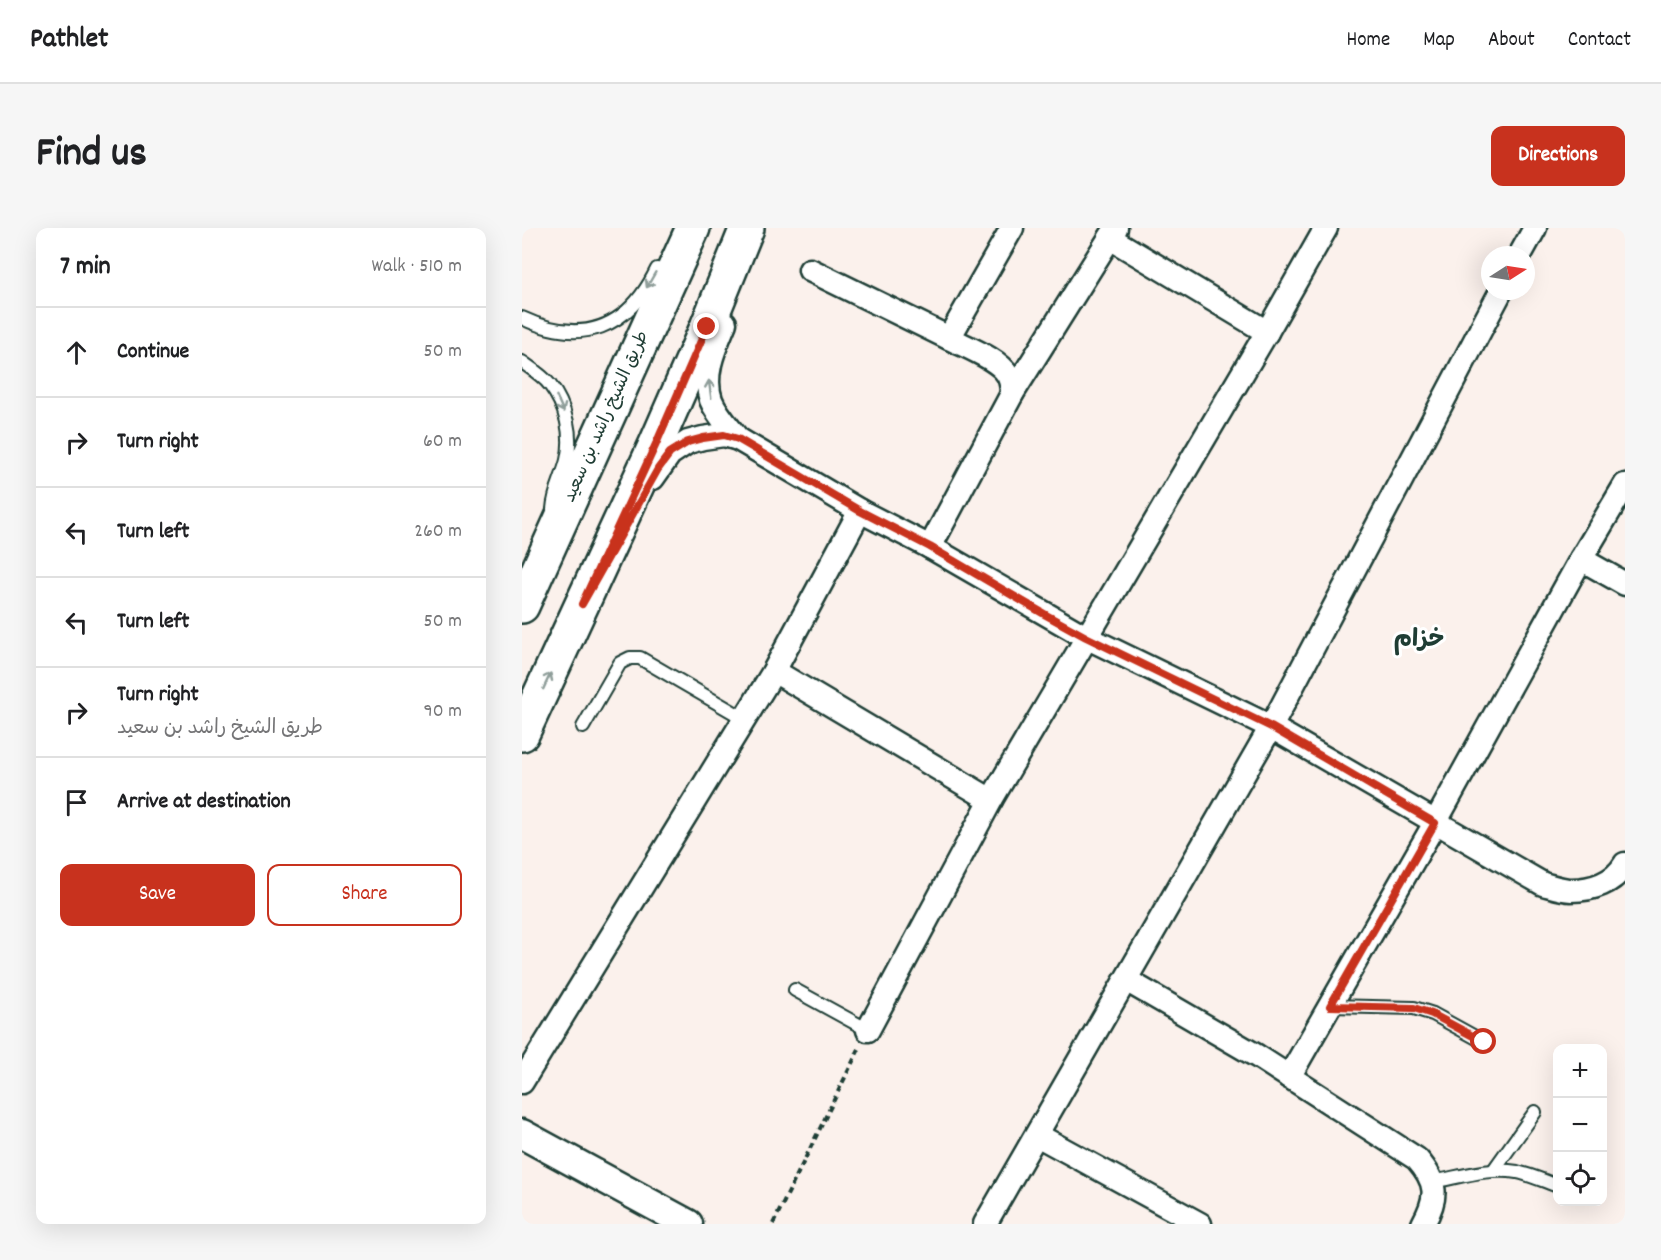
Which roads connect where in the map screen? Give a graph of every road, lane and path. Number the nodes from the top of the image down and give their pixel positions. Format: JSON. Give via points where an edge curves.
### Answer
{"nodes":[{"id":1,"x":693,"y":228,"type":"edge"},
{"id":2,"x":747,"y":228,"type":"edge"},
{"id":3,"x":762,"y":228,"type":"edge"},
{"id":4,"x":1012,"y":228,"type":"edge"},
{"id":5,"x":1326,"y":228,"type":"edge"},
{"id":6,"x":1534,"y":228,"type":"edge"},
{"id":7,"x":1113,"y":233,"type":"edge"},
{"id":8,"x":1525,"y":246,"type":"edge"},
{"id":9,"x":662,"y":260,"type":"dead end"},
{"id":10,"x":810,"y":270,"type":"dead end"},
{"id":11,"x":1496,"y":300,"type":"edge"},
{"id":12,"x":522,"y":318,"type":"edge"},
{"id":13,"x":1267,"y":332,"type":"junction"},
{"id":14,"x":950,"y":338,"type":"junction"},
{"id":15,"x":522,"y":362,"type":"edge"},
{"id":16,"x":1012,"y":394,"type":"junction"},
{"id":17,"x":738,"y":439,"type":"junction"},
{"id":18,"x":1625,"y":485,"type":"edge"},
{"id":19,"x":860,"y":511,"type":"junction"},
{"id":20,"x":554,"y":534,"type":"junction"},
{"id":21,"x":930,"y":547,"type":"junction"},
{"id":22,"x":1581,"y":559,"type":"junction"},
{"id":23,"x":1625,"y":584,"type":"edge"},
{"id":24,"x":523,"y":602,"type":"edge"},
{"id":25,"x":582,"y":604,"type":"junction"},
{"id":26,"x":1086,"y":637,"type":"junction"},
{"id":27,"x":774,"y":671,"type":"junction"},
{"id":28,"x":745,"y":719,"type":"junction"},
{"id":29,"x":583,"y":727,"type":"dead end"},
{"id":30,"x":1271,"y":727,"type":"junction"},
{"id":31,"x":522,"y":734,"type":"edge"},
{"id":32,"x":991,"y":800,"type":"junction"},
{"id":33,"x":1435,"y":823,"type":"junction"},
{"id":34,"x":1625,"y":864,"type":"edge"},
{"id":35,"x":1126,"y":980,"type":"junction"},
{"id":36,"x":795,"y":990,"type":"dead end"},
{"id":37,"x":1330,"y":1006,"type":"junction"},
{"id":38,"x":868,"y":1030,"type":"junction"},
{"id":39,"x":1484,"y":1042,"type":"dead end"},
{"id":40,"x":1289,"y":1077,"type":"junction"},
{"id":41,"x":522,"y":1082,"type":"edge"},
{"id":42,"x":1535,"y":1112,"type":"dead end"},
{"id":43,"x":1036,"y":1135,"type":"junction"},
{"id":44,"x":526,"y":1139,"type":"edge"},
{"id":45,"x":1493,"y":1171,"type":"junction"},
{"id":46,"x":1432,"y":1182,"type":"junction"},
{"id":47,"x":1553,"y":1185,"type":"edge"},
{"id":48,"x":688,"y":1224,"type":"edge"},
{"id":49,"x":773,"y":1224,"type":"edge"},
{"id":50,"x":986,"y":1224,"type":"edge"},
{"id":51,"x":1200,"y":1224,"type":"edge"},
{"id":52,"x":1423,"y":1224,"type":"edge"}],
"edges":[{"from":1,"to":20,"type":"main road","name":"طريق الشيخ راشد بن سعيد"},
{"from":2,"to":25,"type":"main road","via":[[661,433]]},
{"from":17,"to":3,"type":"street","one_way":true,"via":[[711,400],[708,373]]},
{"from":4,"to":14,"type":"street"},
{"from":5,"to":13,"type":"street"},
{"from":6,"to":8,"type":"street"},
{"from":7,"to":13,"type":"street"},
{"from":7,"to":16,"type":"street"},
{"from":9,"to":12,"type":"lane","one_way":true,"via":[[639,300],[604,326],[560,331]]},
{"from":10,"to":14,"type":"street"},
{"from":11,"to":30,"type":"street"},
{"from":13,"to":26,"type":"street"},
{"from":14,"to":16,"type":"street","via":[[998,364],[1011,381]]},
{"from":15,"to":20,"type":"lane","one_way":true,"via":[[550,385],[568,424],[567,460],[553,505]]},
{"from":16,"to":21,"type":"street"},
{"from":17,"to":19,"type":"street"},
{"from":17,"to":25,"type":"street","via":[[724,435],[703,438],[670,453]]},
{"from":18,"to":22,"type":"street"},
{"from":19,"to":21,"type":"street"},
{"from":19,"to":27,"type":"street"},
{"from":20,"to":24,"type":"main road","name":"طريق الشيخ راشد بن سعيد"},
{"from":21,"to":26,"type":"street"},
{"from":22,"to":23,"type":"street"},
{"from":22,"to":33,"type":"street"},
{"from":31,"to":25,"type":"main road","one_way":true},
{"from":26,"to":30,"type":"street"},
{"from":26,"to":32,"type":"street"},
{"from":27,"to":28,"type":"street"},
{"from":27,"to":32,"type":"street"},
{"from":28,"to":29,"type":"lane","via":[[640,658],[630,658],[620,663]]},
{"from":28,"to":41,"type":"street"},
{"from":30,"to":33,"type":"street"},
{"from":30,"to":35,"type":"street"},
{"from":32,"to":38,"type":"street"},
{"from":33,"to":34,"type":"street","via":[[1542,884],[1570,890],[1598,887],[1620,873]]},
{"from":33,"to":37,"type":"street"},
{"from":35,"to":40,"type":"street"},
{"from":35,"to":43,"type":"street"},
{"from":36,"to":38,"type":"lane"},
{"from":37,"to":39,"type":"lane","via":[[1414,1008]]},
{"from":37,"to":40,"type":"street"},
{"from":38,"to":49,"type":"path"},
{"from":40,"to":46,"type":"street","via":[[1417,1159]]},
{"from":42,"to":45,"type":"lane"},
{"from":43,"to":50,"type":"street"},
{"from":43,"to":51,"type":"street"},
{"from":44,"to":48,"type":"street"},
{"from":45,"to":46,"type":"lane"},
{"from":45,"to":47,"type":"lane","via":[[1518,1172]]},
{"from":46,"to":52,"type":"street","via":[[1432,1208]]}]}
